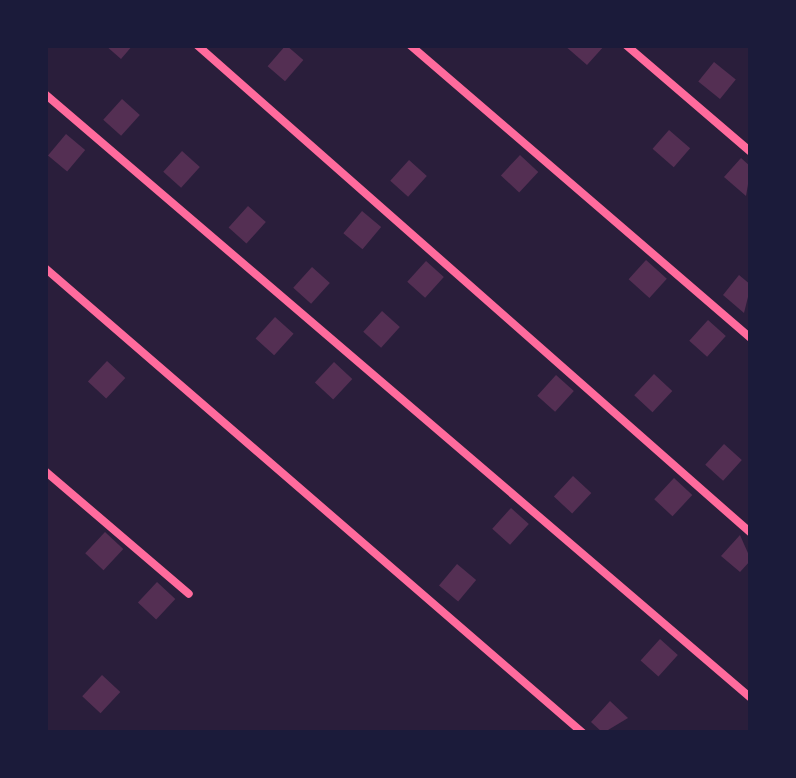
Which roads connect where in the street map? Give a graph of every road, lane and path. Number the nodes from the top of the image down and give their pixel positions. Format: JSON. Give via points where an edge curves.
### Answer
{"nodes":[{"id":1,"x":198,"y":45,"type":"edge"},
{"id":2,"x":410,"y":45,"type":"edge"},
{"id":3,"x":626,"y":45,"type":"edge"},
{"id":4,"x":45,"y":94,"type":"edge"},
{"id":5,"x":751,"y":152,"type":"edge"},
{"id":6,"x":45,"y":268,"type":"edge"},
{"id":7,"x":751,"y":338,"type":"edge"},
{"id":8,"x":45,"y":471,"type":"edge"},
{"id":9,"x":751,"y":533,"type":"edge"},
{"id":10,"x":189,"y":594,"type":"dead end"},
{"id":11,"x":751,"y":698,"type":"edge"},
{"id":12,"x":583,"y":733,"type":"edge"}],
"edges":[{"from":1,"to":9,"type":"lane"},
{"from":2,"to":7,"type":"lane"},
{"from":3,"to":5,"type":"lane"},
{"from":4,"to":11,"type":"lane"},
{"from":6,"to":12,"type":"lane"},
{"from":8,"to":10,"type":"lane"}]}
